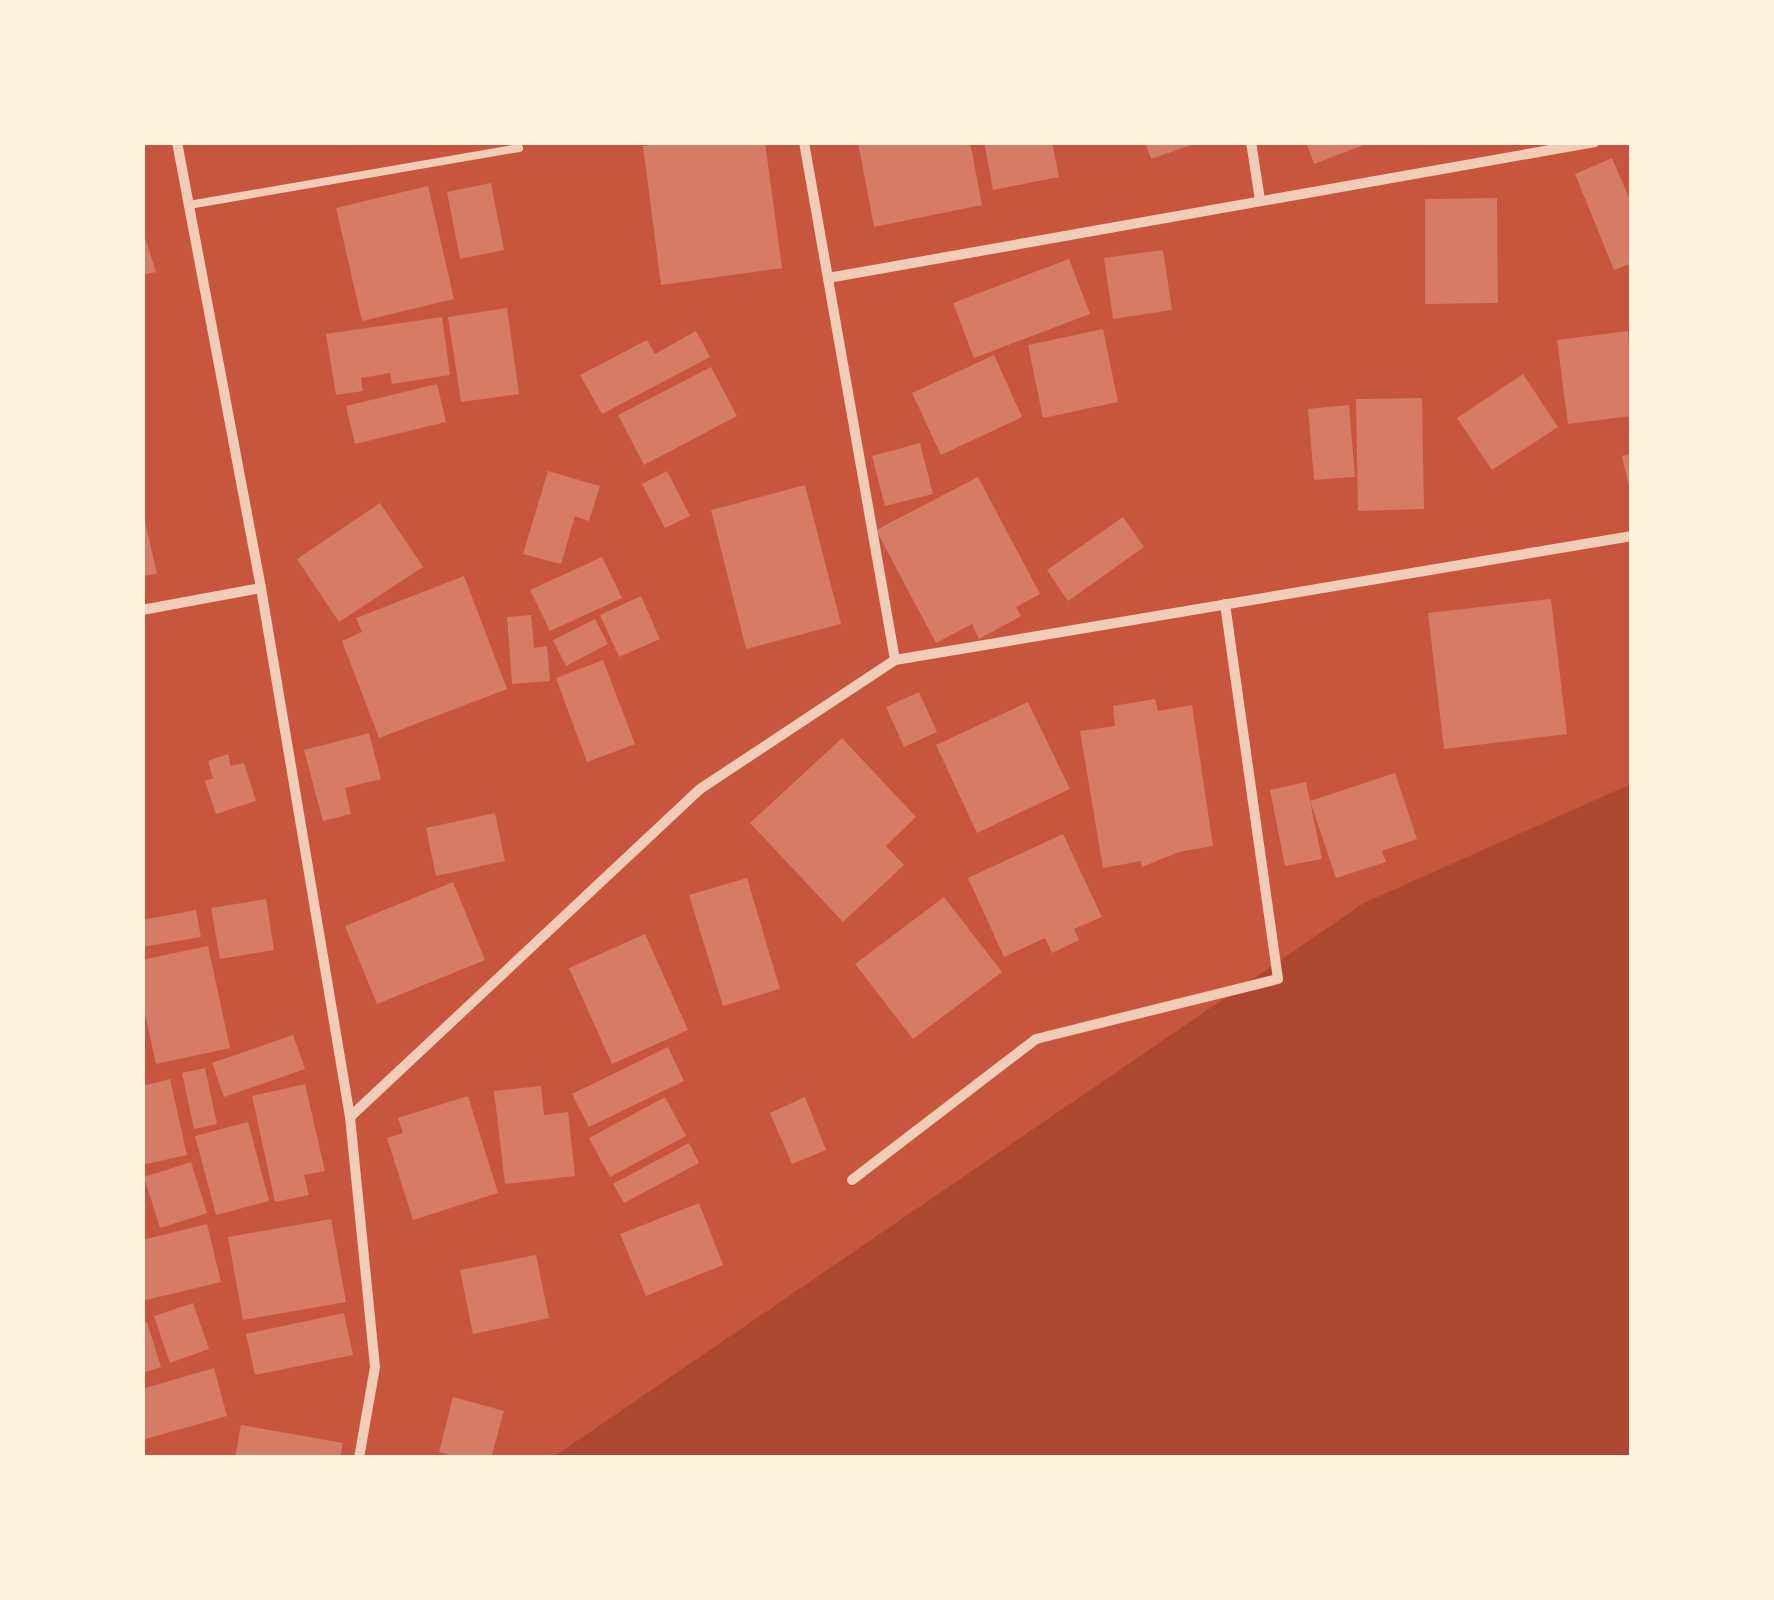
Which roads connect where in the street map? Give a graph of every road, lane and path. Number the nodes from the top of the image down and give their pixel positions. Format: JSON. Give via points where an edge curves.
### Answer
{"nodes":[{"id":1,"x":177,"y":142,"type":"edge"},
{"id":2,"x":804,"y":142,"type":"edge"},
{"id":3,"x":1251,"y":142,"type":"edge"},
{"id":4,"x":1596,"y":142,"type":"edge"},
{"id":5,"x":518,"y":148,"type":"dead end"},
{"id":6,"x":1260,"y":200,"type":"junction"},
{"id":7,"x":189,"y":204,"type":"junction"},
{"id":8,"x":828,"y":278,"type":"junction"},
{"id":9,"x":1632,"y":536,"type":"edge"},
{"id":10,"x":262,"y":588,"type":"junction"},
{"id":11,"x":1225,"y":604,"type":"junction"},
{"id":12,"x":142,"y":610,"type":"edge"},
{"id":13,"x":895,"y":660,"type":"junction"},
{"id":14,"x":350,"y":1117,"type":"junction"},
{"id":15,"x":852,"y":1180,"type":"dead end"},
{"id":16,"x":359,"y":1458,"type":"edge"}],
"edges":[{"from":1,"to":7,"type":"street"},
{"from":2,"to":8,"type":"street"},
{"from":3,"to":6,"type":"street"},
{"from":4,"to":6,"type":"street"},
{"from":5,"to":7,"type":"lane"},
{"from":6,"to":8,"type":"street"},
{"from":7,"to":10,"type":"street"},
{"from":8,"to":13,"type":"street"},
{"from":9,"to":11,"type":"street"},
{"from":10,"to":12,"type":"street"},
{"from":10,"to":14,"type":"street"},
{"from":11,"to":13,"type":"street"},
{"from":11,"to":15,"type":"street","via":[[1278,979],[1036,1039]]},
{"from":13,"to":14,"type":"street","via":[[700,789]]},
{"from":14,"to":16,"type":"street","via":[[375,1368]]}]}
